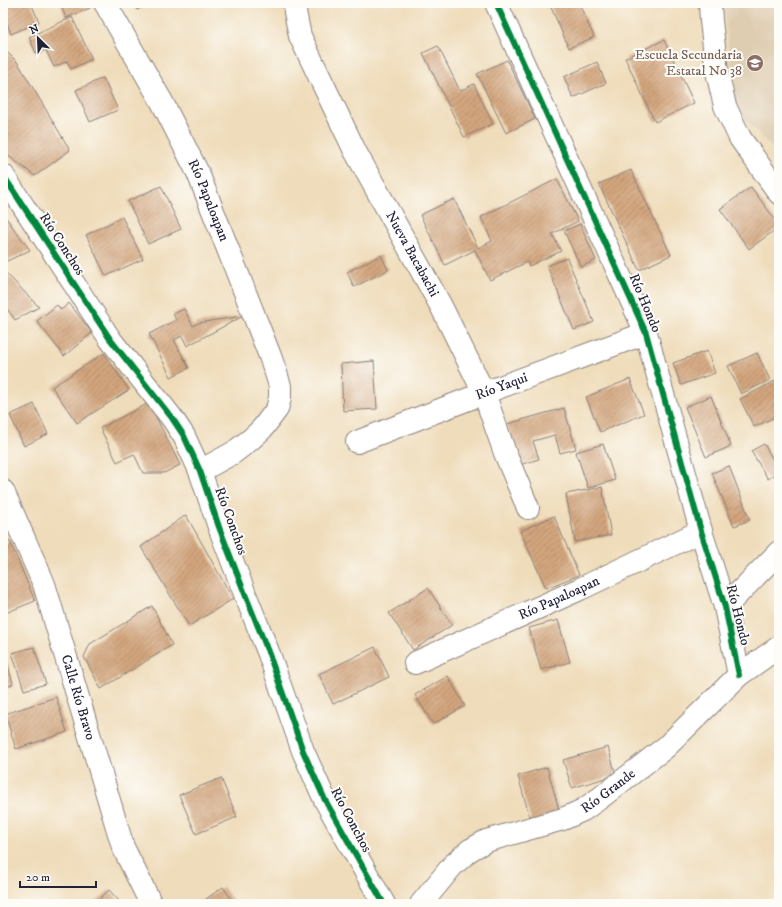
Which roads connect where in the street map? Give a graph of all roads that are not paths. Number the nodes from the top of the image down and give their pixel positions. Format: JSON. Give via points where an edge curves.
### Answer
{"nodes":[{"id":1,"x":106,"y":3,"type":"edge"},
{"id":2,"x":296,"y":3,"type":"edge"},
{"id":3,"x":496,"y":3,"type":"edge"},
{"id":4,"x":710,"y":3,"type":"edge"},
{"id":5,"x":3,"y":175,"type":"edge"},
{"id":6,"x":779,"y":193,"type":"edge"},
{"id":7,"x":646,"y":333,"type":"junction"},
{"id":8,"x":484,"y":393,"type":"junction"},
{"id":9,"x":358,"y":442,"type":"dead end"},
{"id":10,"x":200,"y":471,"type":"junction"},
{"id":11,"x":3,"y":491,"type":"edge"},
{"id":12,"x":528,"y":508,"type":"dead end"},
{"id":13,"x":701,"y":531,"type":"junction"},
{"id":14,"x":779,"y":552,"type":"edge"},
{"id":15,"x":725,"y":607,"type":"junction"},
{"id":16,"x":779,"y":647,"type":"edge"},
{"id":17,"x":415,"y":663,"type":"dead end"},
{"id":18,"x":739,"y":675,"type":"junction"},
{"id":19,"x":151,"y":904,"type":"edge"},
{"id":20,"x":384,"y":904,"type":"edge"},
{"id":21,"x":421,"y":904,"type":"edge"}],
"edges":[{"from":1,"to":10,"type":"street","name":"Río Papaloapan","via":[[162,102],[198,173],[280,386],[277,409],[262,429],[232,453]]},
{"from":2,"to":8,"type":"street","name":"Nueva Bacabachi","via":[[295,12],[300,36],[355,151],[440,306]]},
{"from":3,"to":7,"type":"street","name":"Río Hondo"},
{"from":4,"to":6,"type":"street","via":[[717,72],[725,106],[740,138]]},
{"from":5,"to":10,"type":"street","name":"Río Conchos","via":[[110,339],[184,436]]},
{"from":7,"to":8,"type":"street","name":"Río Yaqui"},
{"from":7,"to":13,"type":"street","name":"Río Hondo"},
{"from":8,"to":9,"type":"street","name":"Río Yaqui"},
{"from":8,"to":12,"type":"street","name":"Nueva Bacabachi","via":[[505,454]]},
{"from":10,"to":20,"type":"street","name":"Río Conchos","via":[[303,751],[325,800]]},
{"from":11,"to":19,"type":"street","name":"Calle Río Bravo","via":[[44,584],[122,846]]},
{"from":13,"to":15,"type":"street","name":"Río Hondo"},
{"from":13,"to":17,"type":"street","name":"Río Papaloapan"},
{"from":14,"to":15,"type":"street"},
{"from":15,"to":18,"type":"street","name":"Río Hondo"},
{"from":16,"to":18,"type":"street","name":"Río Grande"},
{"from":18,"to":21,"type":"street","name":"Río Grande","via":[[666,747],[600,798],[583,810],[563,819],[486,841],[470,850]]}]}
